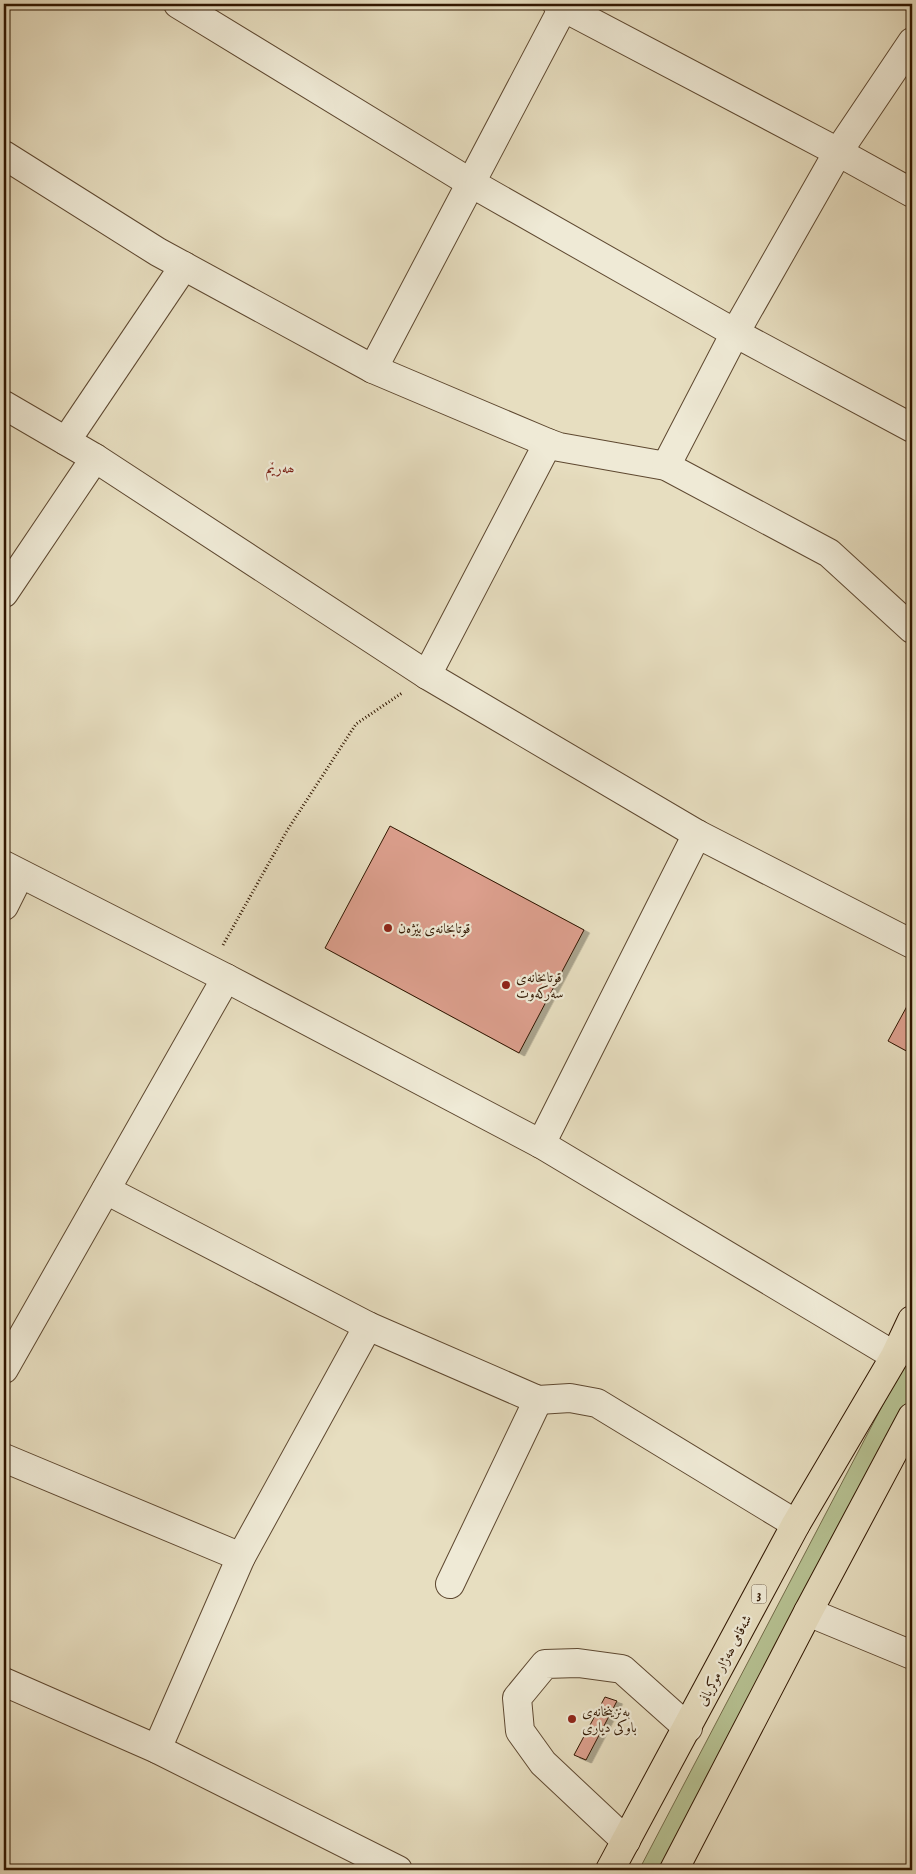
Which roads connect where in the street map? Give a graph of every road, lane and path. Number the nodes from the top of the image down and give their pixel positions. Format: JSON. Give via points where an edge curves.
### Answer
{"nodes":[{"id":1,"x":178,"y":4,"type":"edge"},
{"id":2,"x":562,"y":5,"type":"edge"},
{"id":3,"x":912,"y":42,"type":"edge"},
{"id":4,"x":838,"y":152,"type":"junction"},
{"id":5,"x":4,"y":154,"type":"edge"},
{"id":6,"x":471,"y":183,"type":"junction"},
{"id":7,"x":912,"y":193,"type":"edge"},
{"id":8,"x":184,"y":266,"type":"junction"},
{"id":9,"x":735,"y":333,"type":"junction"},
{"id":10,"x":373,"y":369,"type":"junction"},
{"id":11,"x":4,"y":405,"type":"edge"},
{"id":12,"x":912,"y":428,"type":"edge"},
{"id":13,"x":66,"y":441,"type":"junction"},
{"id":14,"x":548,"y":443,"type":"junction"},
{"id":15,"x":95,"y":458,"type":"junction"},
{"id":16,"x":666,"y":466,"type":"junction"},
{"id":17,"x":4,"y":594,"type":"edge"},
{"id":18,"x":912,"y":629,"type":"edge"},
{"id":19,"x":428,"y":675,"type":"junction"},
{"id":20,"x":697,"y":834,"type":"junction"},
{"id":21,"x":12,"y":870,"type":"edge"},
{"id":22,"x":4,"y":906,"type":"edge"},
{"id":23,"x":912,"y":944,"type":"edge"},
{"id":24,"x":218,"y":974,"type":"junction"},
{"id":25,"x":541,"y":1144,"type":"junction"},
{"id":26,"x":106,"y":1190,"type":"junction"},
{"id":27,"x":912,"y":1320,"type":"edge"},
{"id":28,"x":368,"y":1326,"type":"junction"},
{"id":29,"x":895,"y":1356,"type":"junction"},
{"id":30,"x":4,"y":1369,"type":"edge"},
{"id":31,"x":538,"y":1400,"type":"junction"},
{"id":32,"x":912,"y":1417,"type":"edge"},
{"id":33,"x":4,"y":1458,"type":"edge"},
{"id":34,"x":796,"y":1524,"type":"junction"},
{"id":35,"x":241,"y":1558,"type":"junction"},
{"id":36,"x":450,"y":1584,"type":"dead end"},
{"id":37,"x":808,"y":1612,"type":"junction"},
{"id":38,"x":912,"y":1655,"type":"edge"},
{"id":39,"x":4,"y":1682,"type":"edge"},
{"id":40,"x":688,"y":1728,"type":"junction"},
{"id":41,"x":157,"y":1749,"type":"junction"},
{"id":42,"x":626,"y":1841,"type":"junction"},
{"id":43,"x":398,"y":1870,"type":"edge"},
{"id":44,"x":610,"y":1870,"type":"edge"},
{"id":45,"x":674,"y":1870,"type":"edge"}],
"edges":[{"from":1,"to":6,"type":"street"},
{"from":2,"to":4,"type":"street"},
{"from":2,"to":6,"type":"street"},
{"from":3,"to":4,"type":"street"},
{"from":4,"to":7,"type":"street"},
{"from":4,"to":9,"type":"street"},
{"from":5,"to":8,"type":"street"},
{"from":6,"to":9,"type":"street"},
{"from":6,"to":10,"type":"street"},
{"from":8,"to":10,"type":"street"},
{"from":8,"to":13,"type":"street"},
{"from":9,"to":12,"type":"street"},
{"from":9,"to":16,"type":"street"},
{"from":10,"to":14,"type":"street"},
{"from":11,"to":13,"type":"street"},
{"from":13,"to":15,"type":"street"},
{"from":14,"to":16,"type":"street"},
{"from":14,"to":19,"type":"street"},
{"from":15,"to":17,"type":"street"},
{"from":15,"to":19,"type":"street"},
{"from":16,"to":18,"type":"street","via":[[829,553]]},
{"from":19,"to":20,"type":"street"},
{"from":19,"to":24,"type":"path","via":[[356,724],[288,828]]},
{"from":20,"to":23,"type":"street"},
{"from":20,"to":25,"type":"street"},
{"from":21,"to":22,"type":"street"},
{"from":21,"to":24,"type":"street"},
{"from":24,"to":25,"type":"street"},
{"from":24,"to":26,"type":"street"},
{"from":25,"to":29,"type":"street"},
{"from":26,"to":28,"type":"street"},
{"from":26,"to":30,"type":"street"},
{"from":27,"to":29,"type":"highway","name":"شەقامی ھەژار موکریانی","number":"3"},
{"from":28,"to":31,"type":"street"},
{"from":28,"to":35,"type":"street"},
{"from":29,"to":34,"type":"highway","name":"شەقامی ھەژار موکریانی","number":"3"},
{"from":31,"to":34,"type":"street","via":[[570,1398],[597,1403]]},
{"from":31,"to":36,"type":"street"},
{"from":32,"to":37,"type":"highway"},
{"from":33,"to":35,"type":"street"},
{"from":34,"to":40,"type":"highway","name":"شەقامی ھەژار موکریانی","number":"3"},
{"from":35,"to":41,"type":"street"},
{"from":37,"to":38,"type":"street"},
{"from":37,"to":45,"type":"highway"},
{"from":39,"to":41,"type":"street"},
{"from":40,"to":42,"type":"highway","name":"شەقامی ھەژار موکریانی","number":"3"},
{"from":40,"to":42,"type":"street","via":[[622,1669],[578,1663],[545,1664],[517,1698],[520,1731],[543,1763]]},
{"from":41,"to":43,"type":"street"},
{"from":42,"to":44,"type":"highway","name":"شەقامی ھەژار موکریانی","number":"3"}]}
